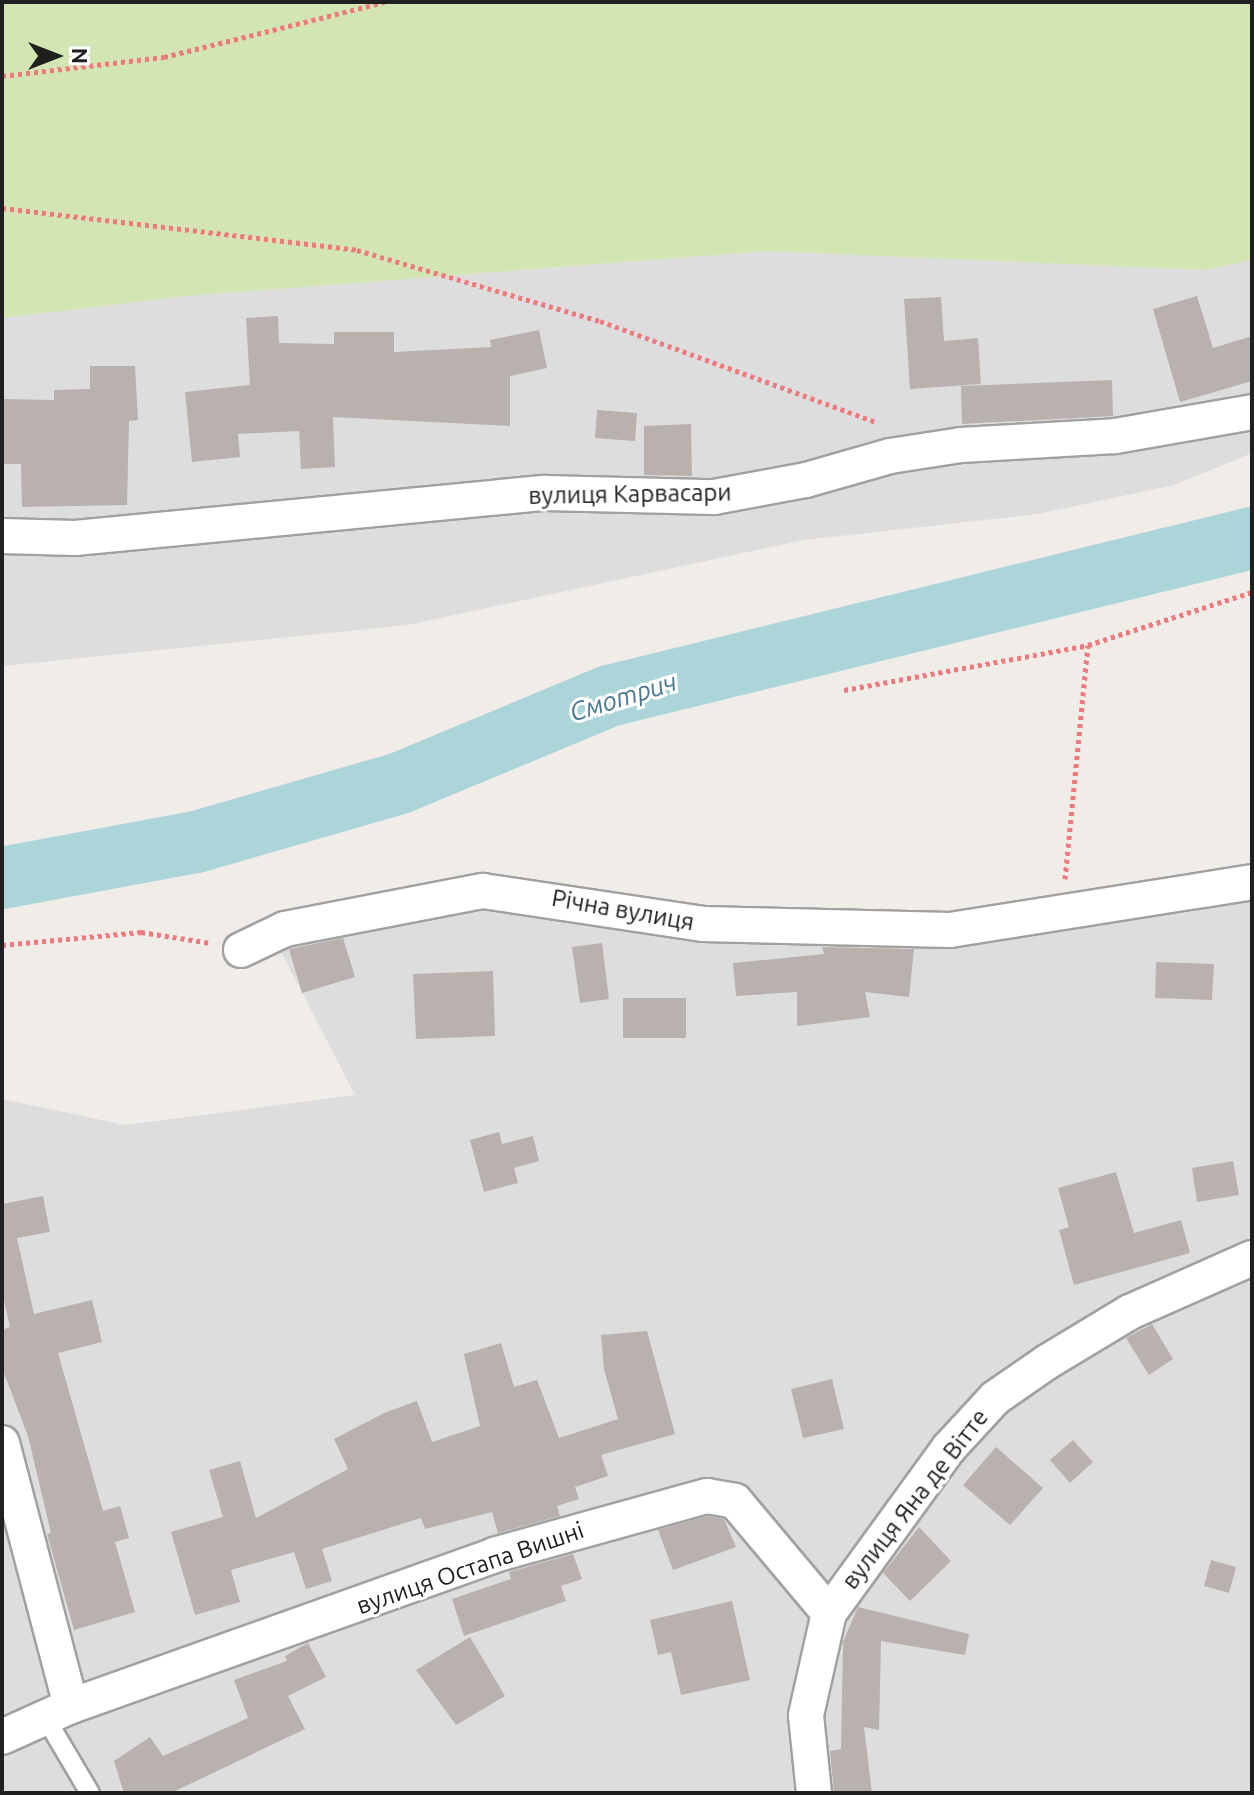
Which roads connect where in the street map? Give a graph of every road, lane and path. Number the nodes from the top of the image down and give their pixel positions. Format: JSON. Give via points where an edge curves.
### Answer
{"nodes":[{"id":1,"x":384,"y":2,"type":"edge"},
{"id":2,"x":2,"y":76,"type":"edge"},
{"id":3,"x":2,"y":208,"type":"edge"},
{"id":4,"x":1252,"y":412,"type":"edge"},
{"id":5,"x":885,"y":426,"type":"dead end"},
{"id":6,"x":2,"y":536,"type":"edge"},
{"id":7,"x":1252,"y":592,"type":"edge"},
{"id":8,"x":1088,"y":645,"type":"junction"},
{"id":9,"x":844,"y":690,"type":"dead end"},
{"id":10,"x":1252,"y":882,"type":"edge"},
{"id":11,"x":1062,"y":915,"type":"junction"},
{"id":12,"x":2,"y":945,"type":"edge"},
{"id":13,"x":241,"y":950,"type":"joint"},
{"id":14,"x":1252,"y":1258,"type":"edge"},
{"id":15,"x":2,"y":1443,"type":"edge"},
{"id":16,"x":829,"y":1613,"type":"junction"},
{"id":17,"x":58,"y":1712,"type":"junction"},
{"id":18,"x":2,"y":1737,"type":"edge"},
{"id":19,"x":90,"y":1793,"type":"edge"},
{"id":20,"x":814,"y":1793,"type":"edge"}],
"edges":[{"from":1,"to":2,"type":"path","via":[[164,57]]},
{"from":3,"to":5,"type":"path","via":[[357,250],[600,321]]},
{"from":4,"to":6,"type":"street","name":"вулиця Карвасари","via":[[1115,436],[961,445],[890,456],[806,480],[714,497],[545,493],[75,538]]},
{"from":7,"to":8,"type":"path"},
{"from":8,"to":9,"type":"path"},
{"from":8,"to":11,"type":"path"},
{"from":10,"to":11,"type":"street","name":"Річна вулиця"},
{"from":11,"to":13,"type":"street","name":"Річна вулиця","via":[[950,930],[703,924],[483,891],[296,926]]},
{"from":12,"to":13,"type":"path","via":[[141,932]]},
{"from":14,"to":16,"type":"street","name":"вулиця Яна де Вітте","via":[[1130,1312],[995,1398],[877,1541]]},
{"from":15,"to":17,"type":"street"},
{"from":16,"to":17,"type":"street","name":"вулиця Остапа Вишні","via":[[735,1501],[707,1496],[494,1555]]},
{"from":16,"to":20,"type":"street","name":"вулиця Яна де Вітте","via":[[806,1715]]},
{"from":17,"to":18,"type":"street","name":"вулиця Остапа Вишні"},
{"from":17,"to":19,"type":"lane"}]}
